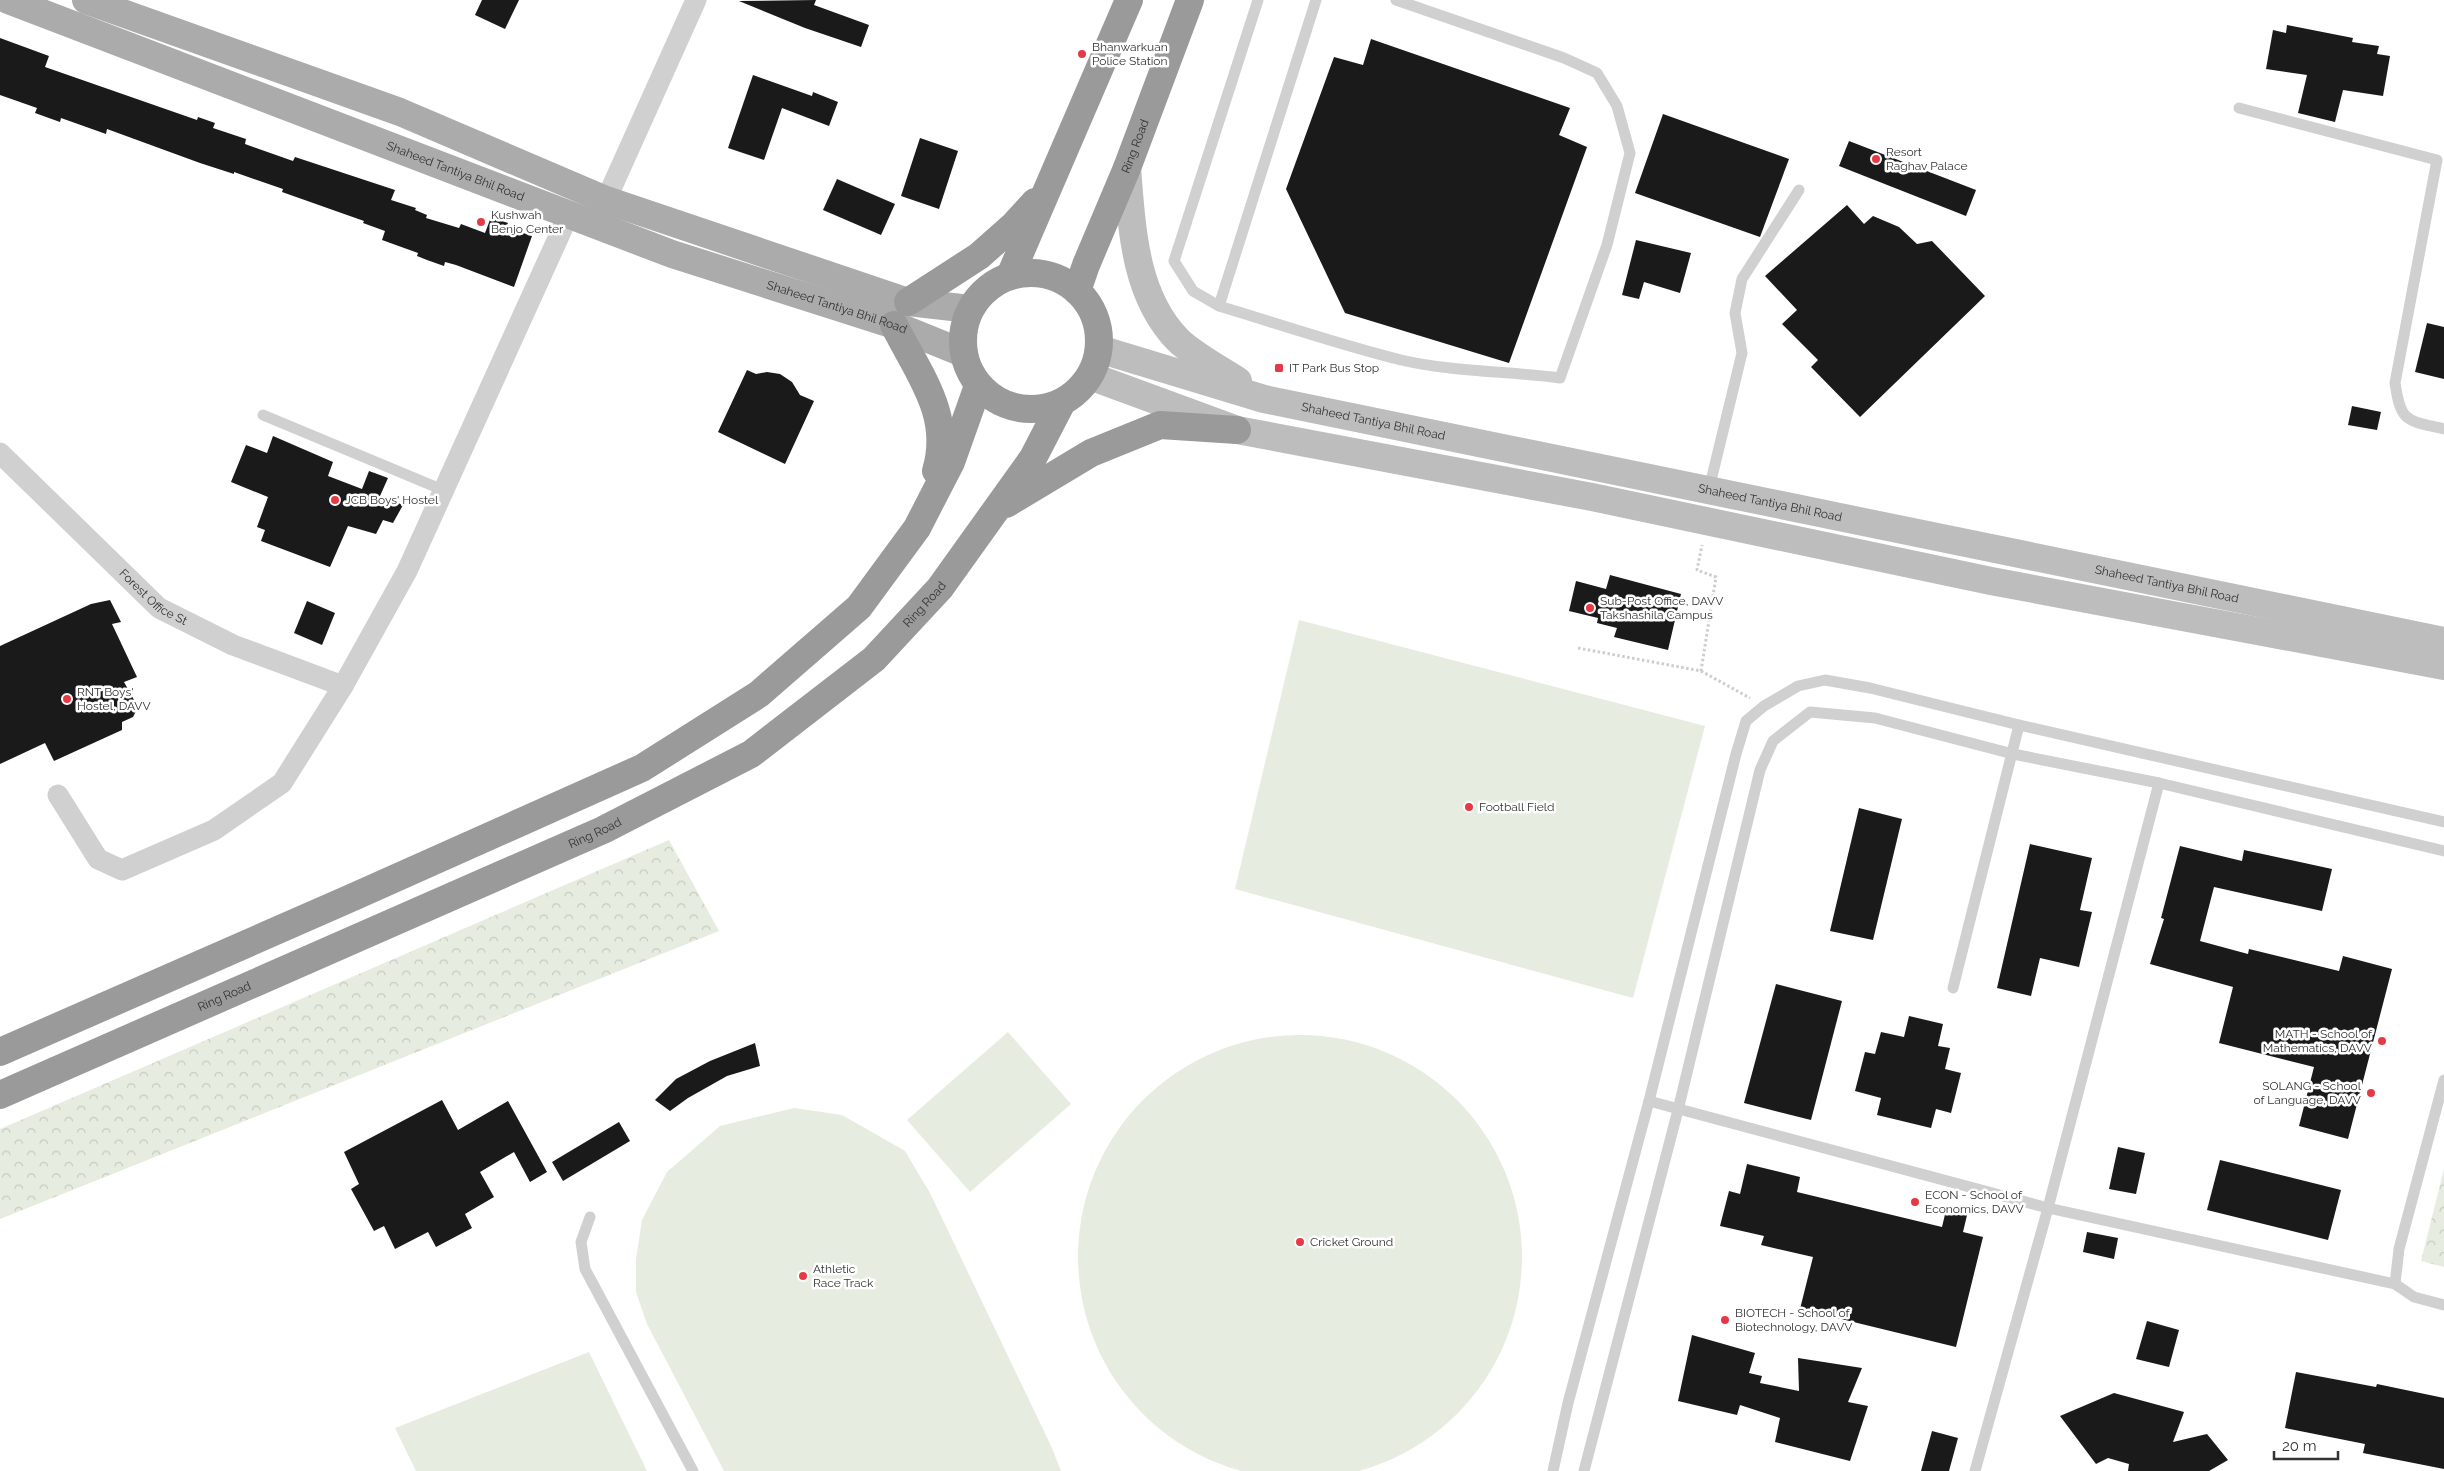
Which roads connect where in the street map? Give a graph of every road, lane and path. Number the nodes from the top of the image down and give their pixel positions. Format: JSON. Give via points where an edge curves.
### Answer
{"nodes":[{"id":1,"x":8,"y":0,"type":"edge"},
{"id":2,"x":86,"y":0,"type":"edge"},
{"id":3,"x":696,"y":0,"type":"edge"},
{"id":4,"x":1130,"y":0,"type":"edge"},
{"id":5,"x":1190,"y":0,"type":"edge"},
{"id":6,"x":1258,"y":0,"type":"edge"},
{"id":7,"x":1316,"y":0,"type":"edge"},
{"id":8,"x":1396,"y":0,"type":"edge"},
{"id":9,"x":2239,"y":108,"type":"dead end"},
{"id":10,"x":1127,"y":168,"type":"junction"},
{"id":11,"x":1051,"y":185,"type":"junction"},
{"id":12,"x":1799,"y":190,"type":"dead end"},
{"id":13,"x":606,"y":200,"type":"junction"},
{"id":14,"x":569,"y":214,"type":"junction"},
{"id":15,"x":1010,"y":276,"type":"junction"},
{"id":16,"x":1077,"y":290,"type":"junction"},
{"id":17,"x":908,"y":302,"type":"junction"},
{"id":18,"x":1219,"y":306,"type":"junction"},
{"id":19,"x":970,"y":309,"type":"junction"},
{"id":20,"x":894,"y":325,"type":"junction"},
{"id":21,"x":1099,"y":349,"type":"junction"},
{"id":22,"x":963,"y":353,"type":"junction"},
{"id":23,"x":1090,"y":376,"type":"junction"},
{"id":24,"x":978,"y":386,"type":"junction"},
{"id":25,"x":1264,"y":399,"type":"junction"},
{"id":26,"x":1062,"y":402,"type":"junction"},
{"id":27,"x":263,"y":415,"type":"dead end"},
{"id":28,"x":2444,"y":429,"type":"edge"},
{"id":29,"x":1237,"y":430,"type":"junction"},
{"id":30,"x":0,"y":453,"type":"edge"},
{"id":31,"x":443,"y":490,"type":"junction"},
{"id":32,"x":1709,"y":490,"type":"junction"},
{"id":33,"x":995,"y":511,"type":"junction"},
{"id":34,"x":1707,"y":522,"type":"junction"},
{"id":35,"x":2444,"y":641,"type":"edge"},
{"id":36,"x":1578,"y":648,"type":"dead end"},
{"id":37,"x":2444,"y":666,"type":"edge"},
{"id":38,"x":1701,"y":671,"type":"junction"},
{"id":39,"x":342,"y":686,"type":"junction"},
{"id":40,"x":759,"y":694,"type":"junction"},
{"id":41,"x":1764,"y":706,"type":"junction"},
{"id":42,"x":2019,"y":725,"type":"junction"},
{"id":43,"x":2013,"y":754,"type":"junction"},
{"id":44,"x":2159,"y":784,"type":"junction"},
{"id":45,"x":58,"y":795,"type":"dead end"},
{"id":46,"x":2444,"y":822,"type":"edge"},
{"id":47,"x":2444,"y":851,"type":"edge"},
{"id":48,"x":1954,"y":988,"type":"dead end"},
{"id":49,"x":0,"y":1052,"type":"edge"},
{"id":50,"x":2444,"y":1080,"type":"edge"},
{"id":51,"x":0,"y":1095,"type":"edge"},
{"id":52,"x":1649,"y":1101,"type":"junction"},
{"id":53,"x":1678,"y":1110,"type":"junction"},
{"id":54,"x":2048,"y":1208,"type":"junction"},
{"id":55,"x":590,"y":1217,"type":"dead end"},
{"id":56,"x":2395,"y":1284,"type":"junction"},
{"id":57,"x":2444,"y":1305,"type":"edge"},
{"id":58,"x":694,"y":1471,"type":"edge"},
{"id":59,"x":1553,"y":1471,"type":"edge"},
{"id":60,"x":1584,"y":1471,"type":"edge"},
{"id":61,"x":1975,"y":1471,"type":"edge"}],
"edges":[{"from":1,"to":14,"type":"main road","name":"Shaheed Tantiya Bhil Road"},
{"from":2,"to":13,"type":"main road","via":[[400,112]]},
{"from":3,"to":13,"type":"street"},
{"from":4,"to":11,"type":"highway"},
{"from":5,"to":10,"type":"highway","name":"Ring Road"},
{"from":6,"to":18,"type":"lane","via":[[1174,261],[1193,291]]},
{"from":7,"to":18,"type":"lane"},
{"from":8,"to":18,"type":"lane","via":[[1597,72],[1617,106],[1630,153],[1607,245],[1560,378],[1476,371],[1402,360]]},
{"from":9,"to":28,"type":"lane","via":[[2437,160],[2394,383],[2399,409],[2412,422]]},
{"from":10,"to":16,"type":"highway","name":"Ring Road"},
{"from":10,"to":25,"type":"main road","via":[[1134,242],[1150,300],[1178,341]]},
{"from":11,"to":15,"type":"highway"},
{"from":11,"to":17,"type":"highway","via":[[1014,225],[979,256]]},
{"from":12,"to":32,"type":"lane","via":[[1742,279],[1735,313],[1742,353]]},
{"from":13,"to":17,"type":"main road"},
{"from":14,"to":20,"type":"main road","name":"Shaheed Tantiya Bhil Road","via":[[672,254]]},
{"from":14,"to":31,"type":"street"},
{"from":15,"to":16,"type":"highway","via":[[1046,274]]},
{"from":15,"to":19,"type":"highway","via":[[987,288]]},
{"from":16,"to":21,"type":"highway","via":[[1095,317]]},
{"from":17,"to":19,"type":"main road"},
{"from":19,"to":22,"type":"highway","via":[[962,334]]},
{"from":20,"to":22,"type":"main road","name":"Shaheed Tantiya Bhil Road"},
{"from":20,"to":40,"type":"highway","via":[[937,410],[942,441],[936,469],[912,518],[876,568]]},
{"from":21,"to":23,"type":"highway"},
{"from":21,"to":25,"type":"main road","name":"Shaheed Tantiya Bhil Road"},
{"from":22,"to":24,"type":"highway"},
{"from":23,"to":26,"type":"highway"},
{"from":23,"to":29,"type":"main road"},
{"from":24,"to":26,"type":"highway","via":[[1003,404],[1018,408],[1048,408]]},
{"from":24,"to":40,"type":"highway","via":[[951,462],[916,528],[859,607]]},
{"from":25,"to":32,"type":"main road","name":"Shaheed Tantiya Bhil Road"},
{"from":26,"to":33,"type":"highway","name":"Ring Road","via":[[1034,458]]},
{"from":27,"to":31,"type":"lane"},
{"from":29,"to":33,"type":"highway","via":[[1160,425],[1091,453]]},
{"from":29,"to":34,"type":"main road"},
{"from":30,"to":39,"type":"street","name":"Forest Office St","via":[[159,608],[233,645]]},
{"from":31,"to":39,"type":"street","via":[[407,571]]},
{"from":32,"to":34,"type":"main road"},
{"from":32,"to":35,"type":"main road","name":"Shaheed Tantiya Bhil Road"},
{"from":33,"to":51,"type":"highway","name":"Ring Road","via":[[940,588],[874,659],[751,754],[603,830]]},
{"from":34,"to":37,"type":"main road","via":[[1990,581]]},
{"from":34,"to":38,"type":"path","via":[[1697,570],[1716,577]]},
{"from":36,"to":38,"type":"path"},
{"from":38,"to":41,"type":"path"},
{"from":39,"to":45,"type":"street","via":[[282,783],[214,830],[122,870],[98,859]]},
{"from":40,"to":49,"type":"highway","via":[[642,768]]},
{"from":41,"to":42,"type":"lane","via":[[1798,686],[1824,680],[1870,688]]},
{"from":41,"to":52,"type":"lane","via":[[1746,720]]},
{"from":42,"to":43,"type":"lane"},
{"from":42,"to":46,"type":"lane"},
{"from":43,"to":44,"type":"lane"},
{"from":43,"to":48,"type":"lane"},
{"from":43,"to":53,"type":"lane","via":[[1876,718],[1810,712],[1773,741],[1760,770]]},
{"from":44,"to":47,"type":"lane"},
{"from":44,"to":54,"type":"lane"},
{"from":50,"to":56,"type":"lane","via":[[2399,1249]]},
{"from":52,"to":53,"type":"lane"},
{"from":52,"to":59,"type":"lane","via":[[1568,1403]]},
{"from":53,"to":54,"type":"lane"},
{"from":53,"to":60,"type":"lane"},
{"from":54,"to":56,"type":"lane"},
{"from":54,"to":61,"type":"lane"},
{"from":55,"to":58,"type":"lane","via":[[581,1242],[585,1269]]},
{"from":56,"to":57,"type":"lane","via":[[2414,1297]]}]}
